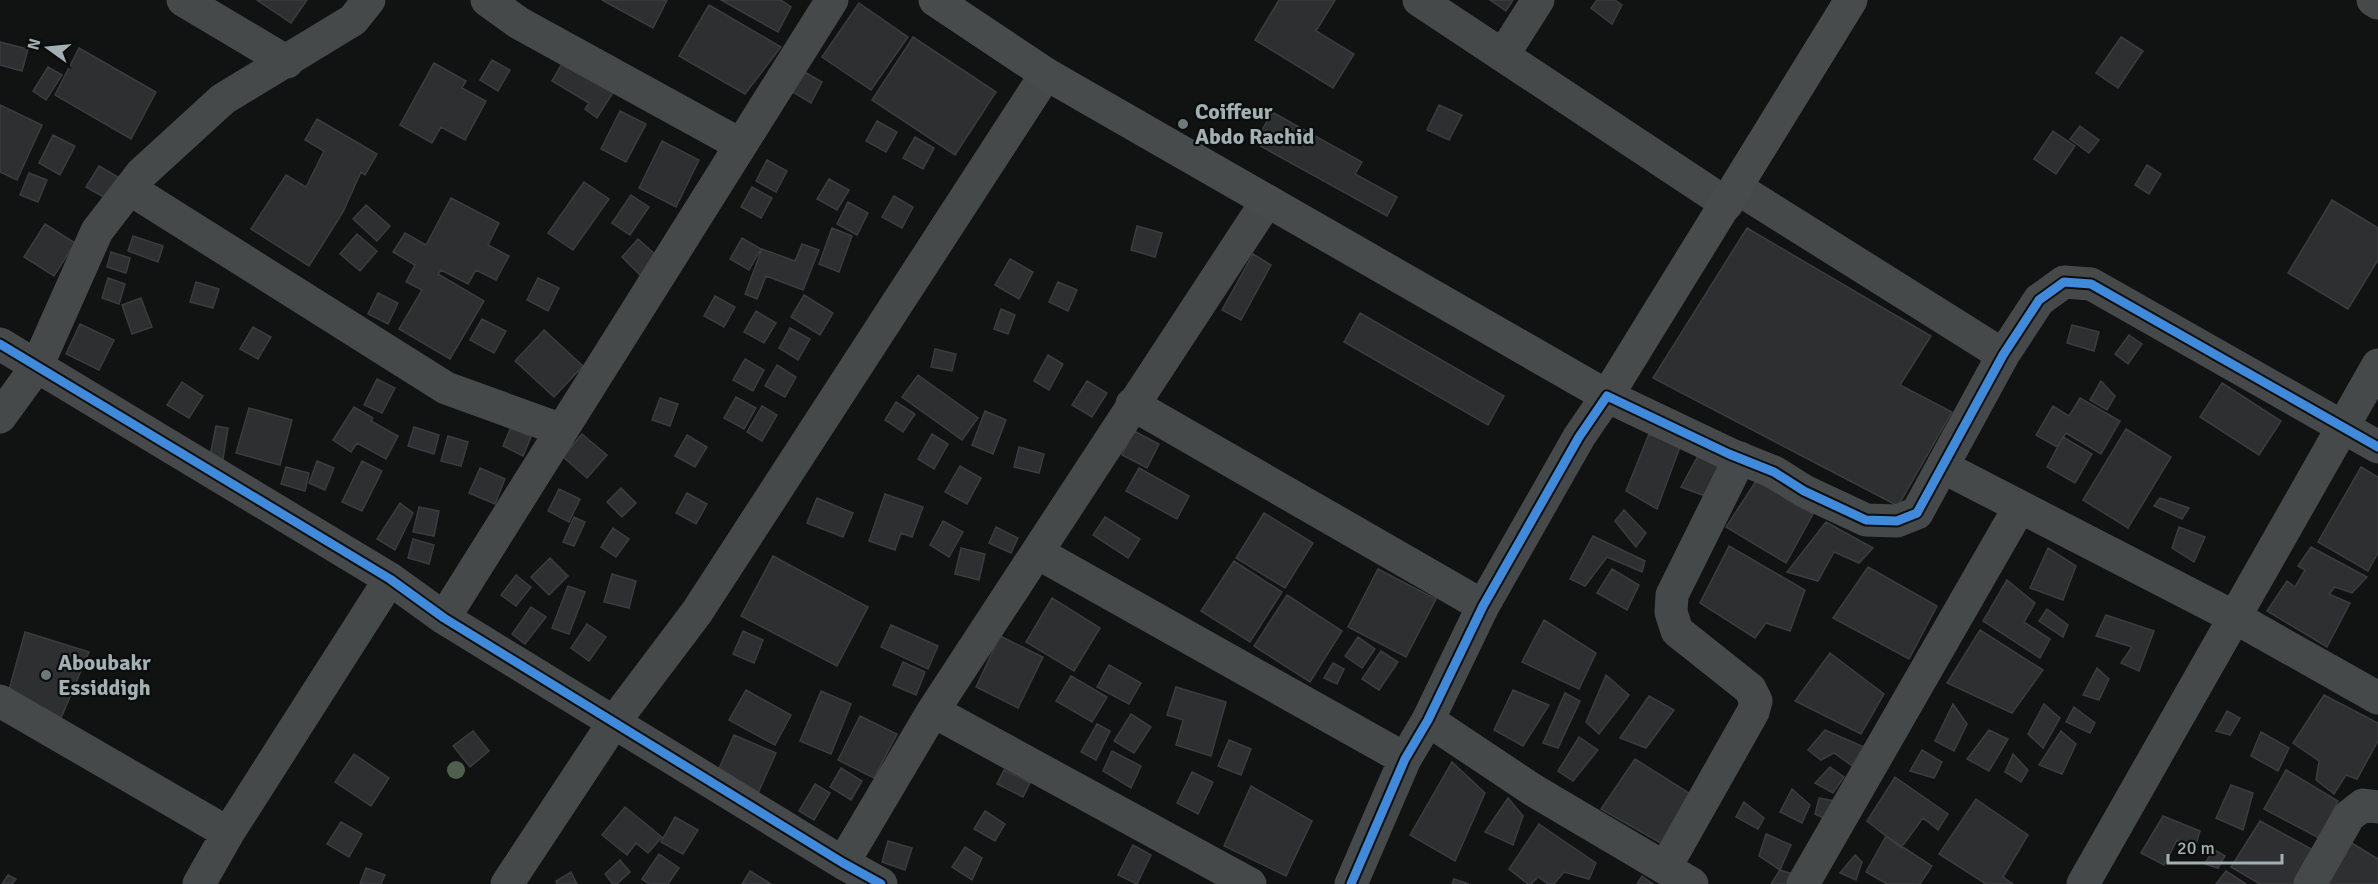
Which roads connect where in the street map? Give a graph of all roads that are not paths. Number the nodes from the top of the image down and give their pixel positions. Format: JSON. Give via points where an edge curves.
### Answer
{"nodes":[{"id":1,"x":183,"y":0,"type":"edge"},
{"id":2,"x":369,"y":0,"type":"edge"},
{"id":3,"x":487,"y":0,"type":"edge"},
{"id":4,"x":832,"y":0,"type":"edge"},
{"id":5,"x":935,"y":0,"type":"edge"},
{"id":6,"x":1419,"y":0,"type":"edge"},
{"id":7,"x":1538,"y":0,"type":"edge"},
{"id":8,"x":1851,"y":0,"type":"edge"},
{"id":9,"x":2373,"y":0,"type":"edge"},
{"id":10,"x":2378,"y":3,"type":"edge"},
{"id":11,"x":1503,"y":55,"type":"junction"},
{"id":12,"x":287,"y":62,"type":"junction"},
{"id":13,"x":1046,"y":74,"type":"junction"},
{"id":14,"x":741,"y":145,"type":"junction"},
{"id":15,"x":130,"y":189,"type":"junction"},
{"id":16,"x":1732,"y":196,"type":"junction"},
{"id":17,"x":1268,"y":201,"type":"junction"},
{"id":18,"x":0,"y":344,"type":"edge"},
{"id":19,"x":2003,"y":355,"type":"junction"},
{"id":20,"x":2378,"y":365,"type":"edge"},
{"id":21,"x":37,"y":366,"type":"junction"},
{"id":22,"x":1606,"y":396,"type":"junction"},
{"id":23,"x":1132,"y":405,"type":"junction"},
{"id":24,"x":0,"y":417,"type":"edge"},
{"id":25,"x":2342,"y":427,"type":"junction"},
{"id":26,"x":562,"y":430,"type":"junction"},
{"id":27,"x":2378,"y":447,"type":"edge"},
{"id":28,"x":1740,"y":458,"type":"junction"},
{"id":29,"x":1943,"y":467,"type":"junction"},
{"id":30,"x":2019,"y":508,"type":"junction"},
{"id":31,"x":1038,"y":553,"type":"junction"},
{"id":32,"x":390,"y":579,"type":"junction"},
{"id":33,"x":1483,"y":606,"type":"junction"},
{"id":34,"x":444,"y":618,"type":"junction"},
{"id":35,"x":2236,"y":618,"type":"junction"},
{"id":36,"x":2378,"y":698,"type":"edge"},
{"id":37,"x":0,"y":701,"type":"edge"},
{"id":38,"x":933,"y":711,"type":"junction"},
{"id":39,"x":1428,"y":720,"type":"junction"},
{"id":40,"x":614,"y":722,"type":"junction"},
{"id":41,"x":1405,"y":759,"type":"junction"},
{"id":42,"x":2378,"y":807,"type":"edge"},
{"id":43,"x":228,"y":833,"type":"junction"},
{"id":44,"x":843,"y":863,"type":"junction"},
{"id":45,"x":1679,"y":876,"type":"edge"},
{"id":46,"x":513,"y":882,"type":"edge"},
{"id":47,"x":199,"y":884,"type":"edge"},
{"id":48,"x":881,"y":884,"type":"edge"},
{"id":49,"x":1250,"y":884,"type":"edge"},
{"id":50,"x":1351,"y":884,"type":"edge"},
{"id":51,"x":1803,"y":884,"type":"edge"},
{"id":52,"x":2083,"y":884,"type":"edge"},
{"id":53,"x":2310,"y":884,"type":"edge"}],
"edges":[{"from":1,"to":12,"type":"street"},
{"from":2,"to":12,"type":"street","via":[[353,20]]},
{"from":3,"to":14,"type":"street","via":[[519,23]]},
{"from":4,"to":14,"type":"street"},
{"from":5,"to":13,"type":"main road"},
{"from":6,"to":11,"type":"street"},
{"from":7,"to":11,"type":"street"},
{"from":8,"to":16,"type":"main road"},
{"from":9,"to":10,"type":"street"},
{"from":11,"to":16,"type":"street"},
{"from":12,"to":15,"type":"street","via":[[223,99],[141,174]]},
{"from":13,"to":17,"type":"main road"},
{"from":13,"to":40,"type":"street","via":[[698,612]]},
{"from":14,"to":26,"type":"street"},
{"from":15,"to":21,"type":"street","via":[[98,231]]},
{"from":15,"to":26,"type":"street","via":[[446,388]]},
{"from":16,"to":19,"type":"street"},
{"from":16,"to":22,"type":"main road"},
{"from":17,"to":22,"type":"main road"},
{"from":17,"to":23,"type":"street"},
{"from":18,"to":21,"type":"street"},
{"from":19,"to":25,"type":"street","via":[[2039,300],[2064,282],[2091,284]]},
{"from":19,"to":29,"type":"street"},
{"from":20,"to":25,"type":"street"},
{"from":21,"to":24,"type":"street"},
{"from":21,"to":32,"type":"street"},
{"from":22,"to":28,"type":"street"},
{"from":22,"to":33,"type":"street"},
{"from":23,"to":31,"type":"street"},
{"from":23,"to":33,"type":"street"},
{"from":25,"to":27,"type":"street"},
{"from":25,"to":35,"type":"street"},
{"from":26,"to":34,"type":"street"},
{"from":28,"to":29,"type":"street","via":[[1866,520],[1897,521],[1917,513]]},
{"from":28,"to":45,"type":"street","via":[[1672,595],[1671,612],[1677,631],[1750,688],[1756,701]]},
{"from":29,"to":30,"type":"street"},
{"from":30,"to":35,"type":"street"},
{"from":30,"to":51,"type":"street"},
{"from":31,"to":38,"type":"street"},
{"from":31,"to":41,"type":"street"},
{"from":32,"to":34,"type":"street"},
{"from":32,"to":43,"type":"street"},
{"from":33,"to":39,"type":"street"},
{"from":34,"to":40,"type":"street"},
{"from":35,"to":36,"type":"street"},
{"from":35,"to":52,"type":"street"},
{"from":37,"to":43,"type":"street"},
{"from":38,"to":44,"type":"street"},
{"from":38,"to":49,"type":"street"},
{"from":39,"to":41,"type":"street"},
{"from":39,"to":45,"type":"street","via":[[1533,790]]},
{"from":40,"to":44,"type":"street"},
{"from":40,"to":46,"type":"street"},
{"from":41,"to":50,"type":"street"},
{"from":42,"to":53,"type":"street","via":[[2363,805],[2349,816]]},
{"from":43,"to":47,"type":"street"},
{"from":44,"to":48,"type":"street"}]}
